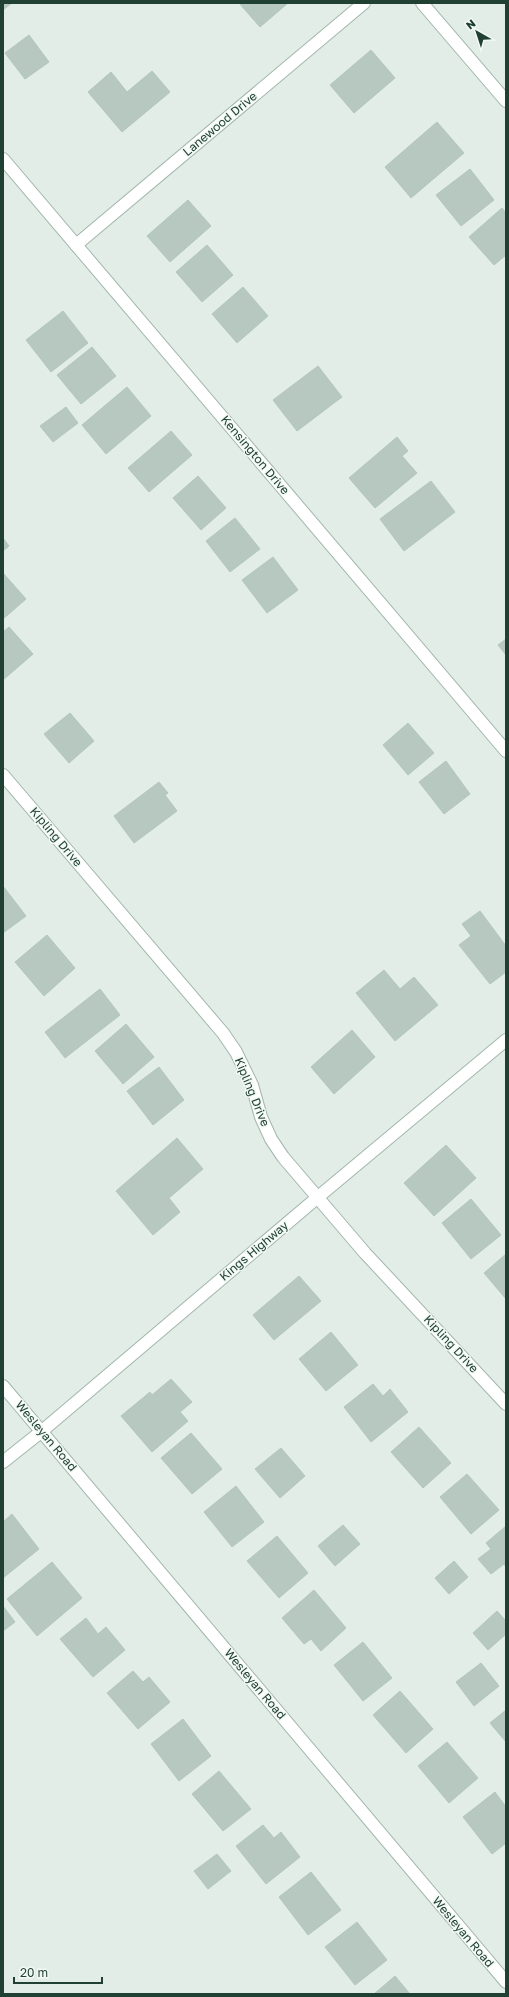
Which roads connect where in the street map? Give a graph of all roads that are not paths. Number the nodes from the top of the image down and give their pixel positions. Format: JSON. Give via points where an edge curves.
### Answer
{"nodes":[{"id":1,"x":364,"y":3,"type":"edge"},
{"id":2,"x":422,"y":3,"type":"edge"},
{"id":3,"x":506,"y":101,"type":"edge"},
{"id":4,"x":3,"y":159,"type":"edge"},
{"id":5,"x":76,"y":245,"type":"junction"},
{"id":6,"x":506,"y":752,"type":"edge"},
{"id":7,"x":3,"y":775,"type":"edge"},
{"id":8,"x":506,"y":1040,"type":"edge"},
{"id":9,"x":318,"y":1197,"type":"junction"},
{"id":10,"x":3,"y":1386,"type":"edge"},
{"id":11,"x":506,"y":1404,"type":"edge"},
{"id":12,"x":42,"y":1431,"type":"junction"},
{"id":13,"x":3,"y":1462,"type":"edge"},
{"id":14,"x":506,"y":1982,"type":"edge"}],
"edges":[{"from":1,"to":5,"type":"street","name":"Lanewood Drive"},
{"from":2,"to":3,"type":"street"},
{"from":4,"to":5,"type":"street","name":"Kensington Drive"},
{"from":5,"to":6,"type":"street","name":"Kensington Drive"},
{"from":7,"to":9,"type":"street","name":"Kipling Drive","via":[[223,1033],[236,1052],[252,1085],[261,1117],[271,1139],[283,1157]]},
{"from":8,"to":9,"type":"street","name":"Kings Highway"},
{"from":9,"to":11,"type":"street","name":"Kipling Drive","via":[[365,1253]]},
{"from":9,"to":12,"type":"street","name":"Kings Highway"},
{"from":10,"to":12,"type":"street","name":"Wesleyan Road"},
{"from":12,"to":13,"type":"street","name":"Kings Highway"},
{"from":12,"to":14,"type":"street","name":"Wesleyan Road"}]}
